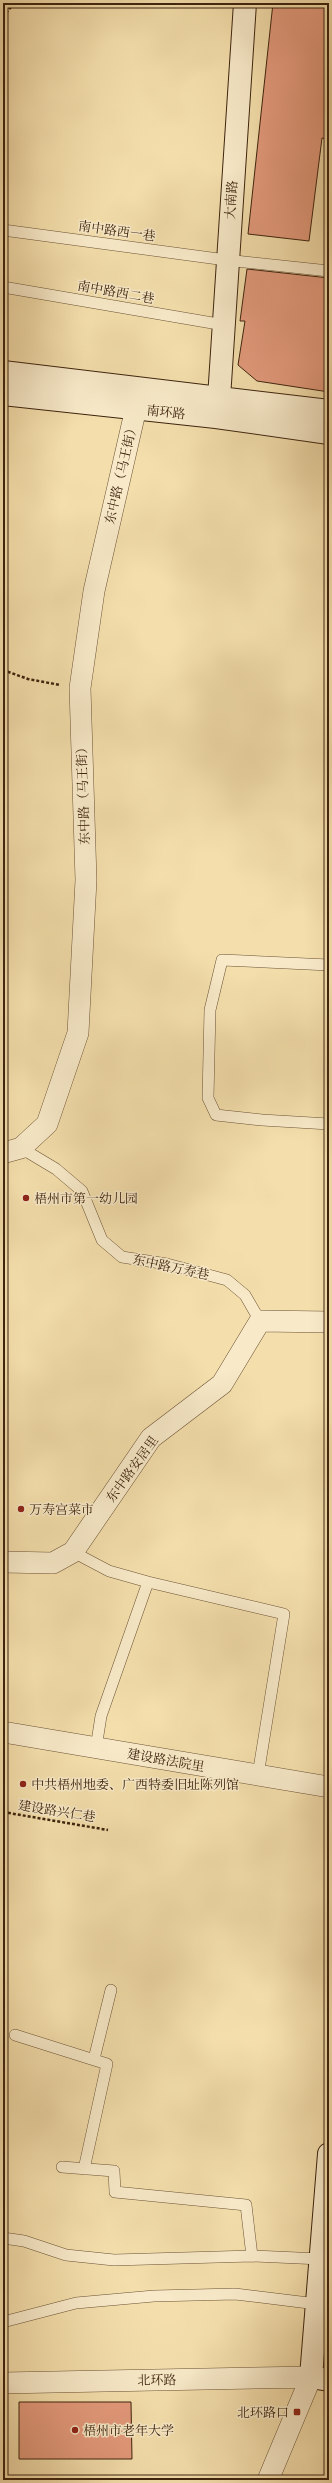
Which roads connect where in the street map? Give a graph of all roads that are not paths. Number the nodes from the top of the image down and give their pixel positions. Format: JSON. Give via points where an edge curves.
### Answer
{"nodes":[{"id":1,"x":245,"y":3,"type":"edge"},
{"id":2,"x":3,"y":230,"type":"edge"},
{"id":3,"x":226,"y":260,"type":"junction"},
{"id":4,"x":329,"y":271,"type":"edge"},
{"id":5,"x":3,"y":287,"type":"edge"},
{"id":6,"x":224,"y":325,"type":"junction"},
{"id":7,"x":3,"y":372,"type":"edge"},
{"id":8,"x":3,"y":394,"type":"edge"},
{"id":9,"x":219,"y":398,"type":"junction"},
{"id":10,"x":136,"y":408,"type":"junction"},
{"id":11,"x":329,"y":411,"type":"edge"},
{"id":12,"x":329,"y":433,"type":"edge"},
{"id":13,"x":329,"y":965,"type":"edge"},
{"id":14,"x":329,"y":1124,"type":"edge"},
{"id":15,"x":12,"y":1151,"type":"edge"},
{"id":16,"x":260,"y":1321,"type":"junction"},
{"id":17,"x":329,"y":1322,"type":"edge"},
{"id":18,"x":73,"y":1552,"type":"junction"},
{"id":19,"x":3,"y":1562,"type":"edge"},
{"id":20,"x":148,"y":1582,"type":"junction"},
{"id":21,"x":3,"y":1732,"type":"edge"},
{"id":22,"x":96,"y":1748,"type":"junction"},
{"id":23,"x":258,"y":1775,"type":"junction"},
{"id":24,"x":329,"y":1787,"type":"edge"},
{"id":25,"x":111,"y":1990,"type":"dead end"},
{"id":26,"x":15,"y":2035,"type":"dead end"},
{"id":27,"x":94,"y":2059,"type":"junction"},
{"id":28,"x":329,"y":2154,"type":"edge"},
{"id":29,"x":62,"y":2167,"type":"dead end"},
{"id":30,"x":84,"y":2169,"type":"junction"},
{"id":31,"x":3,"y":2238,"type":"edge"},
{"id":32,"x":252,"y":2256,"type":"junction"},
{"id":33,"x":321,"y":2259,"type":"junction"},
{"id":34,"x":317,"y":2304,"type":"junction"},
{"id":35,"x":3,"y":2322,"type":"edge"},
{"id":36,"x":320,"y":2379,"type":"edge"},
{"id":37,"x":3,"y":2383,"type":"edge"},
{"id":38,"x":268,"y":2480,"type":"edge"}],
"edges":[{"from":1,"to":3,"type":"main road","name":"大南路"},
{"from":2,"to":3,"type":"lane","name":"南中路西一巷"},
{"from":3,"to":4,"type":"lane","name":"南中路西一巷"},
{"from":3,"to":6,"type":"main road","name":"大南路"},
{"from":5,"to":6,"type":"lane","name":"南中路西二巷"},
{"from":6,"to":9,"type":"main road","name":"大南路"},
{"from":7,"to":9,"type":"main road","name":"南环路"},
{"from":8,"to":10,"type":"main road","name":"南环路"},
{"from":9,"to":11,"type":"main road","name":"南环路"},
{"from":10,"to":12,"type":"main road","name":"南环路"},
{"from":10,"to":15,"type":"street","name":"东中路（马王街）","via":[[94,591],[80,688],[86,880],[78,1033],[47,1124]]},
{"from":13,"to":14,"type":"lane","via":[[222,960],[210,1010],[208,1098],[216,1114]]},
{"from":15,"to":16,"type":"lane","name":"东中路万寿巷","via":[[56,1169],[82,1191],[102,1240],[122,1258],[167,1264],[227,1280],[245,1295]]},
{"from":16,"to":17,"type":"street"},
{"from":16,"to":18,"type":"street","name":"东中路安居里","via":[[222,1384],[151,1438]]},
{"from":18,"to":19,"type":"street","name":"东中路安居里","via":[[53,1563]]},
{"from":18,"to":20,"type":"lane","via":[[109,1571]]},
{"from":20,"to":22,"type":"lane","via":[[101,1716]]},
{"from":20,"to":23,"type":"lane","via":[[284,1614]]},
{"from":21,"to":22,"type":"street","name":"建设路法院里"},
{"from":22,"to":23,"type":"street","name":"建设路法院里"},
{"from":23,"to":24,"type":"street","name":"建设路法院里"},
{"from":25,"to":27,"type":"lane"},
{"from":26,"to":27,"type":"lane"},
{"from":27,"to":30,"type":"lane","via":[[107,2064]]},
{"from":28,"to":33,"type":"main road"},
{"from":29,"to":30,"type":"lane"},
{"from":30,"to":32,"type":"lane","via":[[114,2171],[115,2192],[246,2205]]},
{"from":31,"to":32,"type":"lane","via":[[24,2241],[66,2255],[114,2260]]},
{"from":32,"to":33,"type":"lane"},
{"from":33,"to":34,"type":"main road"},
{"from":34,"to":35,"type":"lane","via":[[235,2294],[154,2296],[76,2303]]},
{"from":34,"to":36,"type":"main road"},
{"from":36,"to":37,"type":"street","name":"北环路"},
{"from":36,"to":38,"type":"street"}]}
